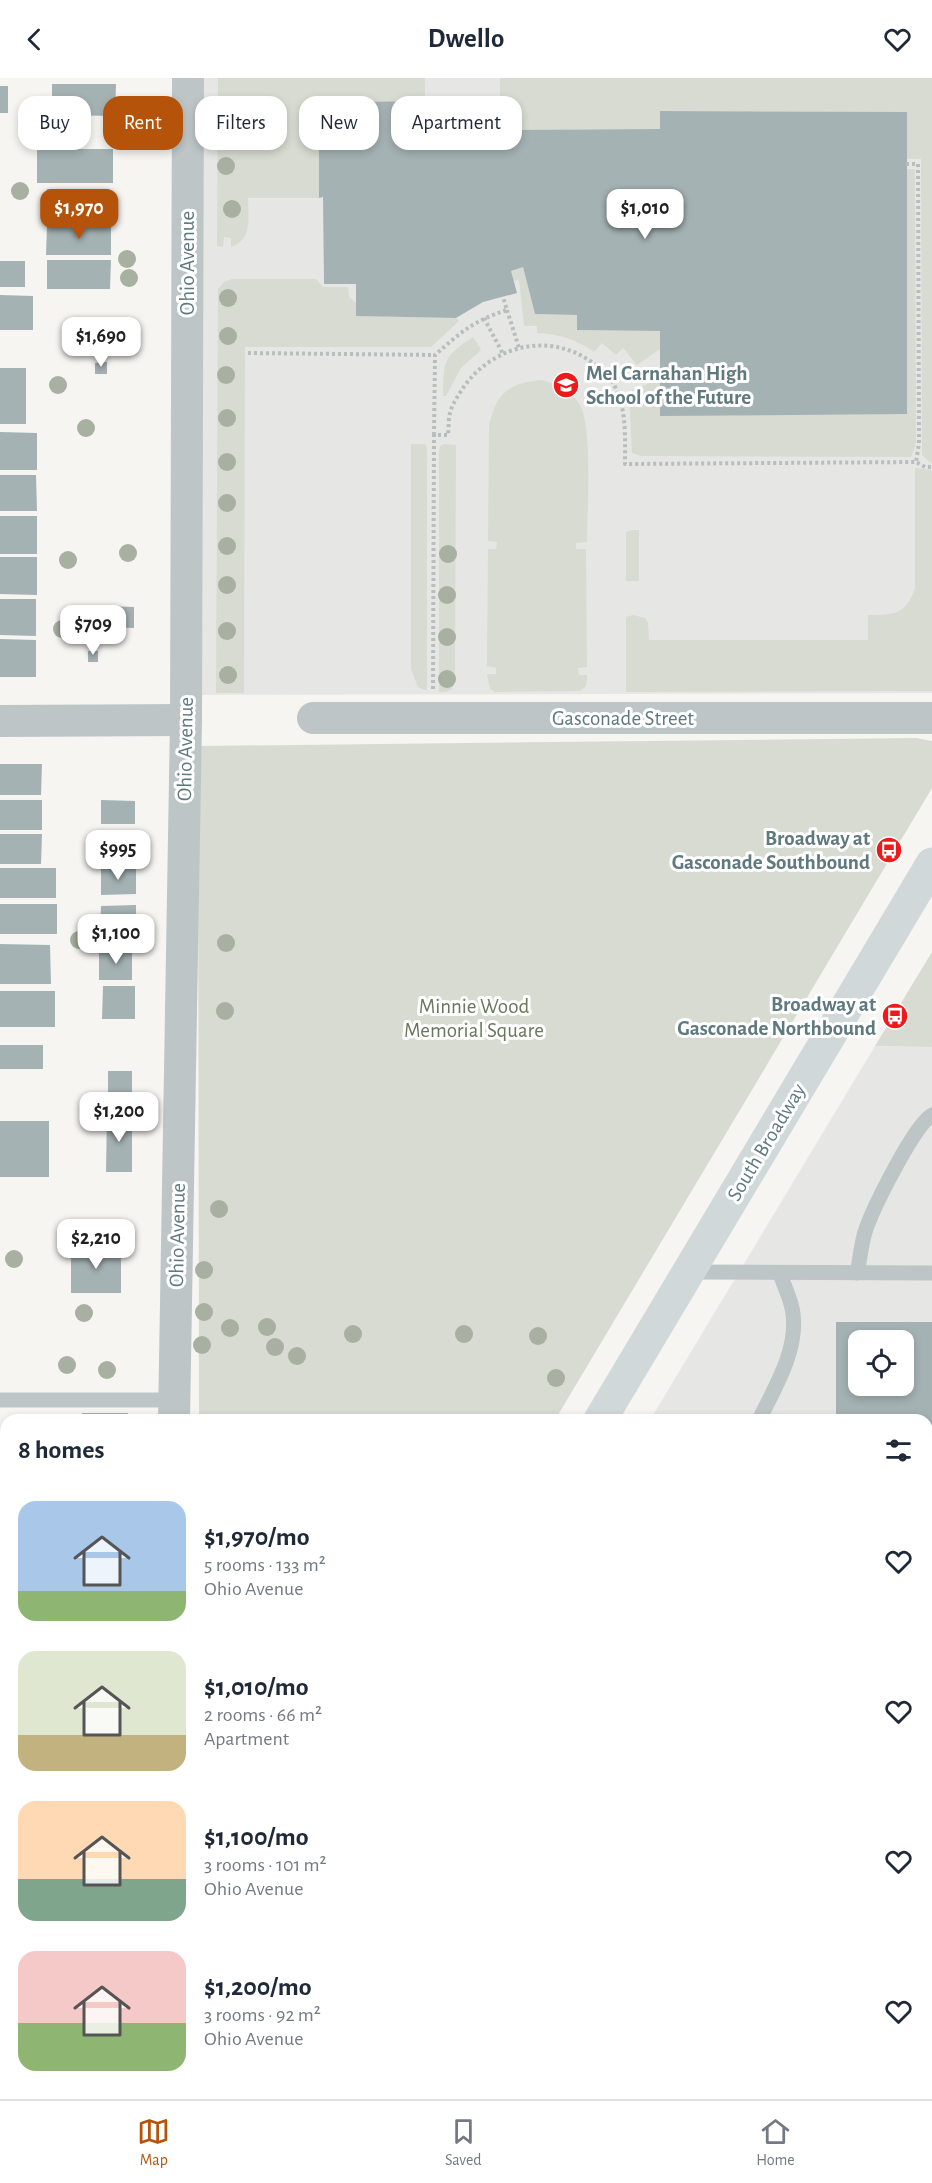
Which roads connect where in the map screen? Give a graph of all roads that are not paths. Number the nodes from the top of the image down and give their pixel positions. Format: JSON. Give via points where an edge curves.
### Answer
{"nodes":[{"id":1,"x":188,"y":78,"type":"edge"},
{"id":2,"x":313,"y":718,"type":"dead end"},
{"id":3,"x":932,"y":718,"type":"edge"},
{"id":4,"x":186,"y":720,"type":"junction"},
{"id":5,"x":0,"y":721,"type":"edge"},
{"id":6,"x":932,"y":864,"type":"edge"},
{"id":7,"x":932,"y":1115,"type":"edge"},
{"id":8,"x":688,"y":1272,"type":"junction"},
{"id":9,"x":857,"y":1273,"type":"junction"},
{"id":10,"x":932,"y":1273,"type":"edge"},
{"id":11,"x":780,"y":1274,"type":"junction"},
{"id":12,"x":0,"y":1400,"type":"edge"},
{"id":13,"x":174,"y":1410,"type":"edge"},
{"id":14,"x":604,"y":1414,"type":"edge"},
{"id":15,"x":762,"y":1414,"type":"edge"}],
"edges":[{"from":1,"to":4,"type":"street","name":"Ohio Avenue"},
{"from":2,"to":3,"type":"street","name":"Gasconade Street"},
{"from":4,"to":5,"type":"street"},
{"from":4,"to":13,"type":"street","name":"Ohio Avenue"},
{"from":6,"to":8,"type":"main road","name":"South Broadway"},
{"from":7,"to":9,"type":"lane","via":[[914,1136],[878,1202],[865,1233]]},
{"from":8,"to":11,"type":"lane"},
{"from":8,"to":14,"type":"main road","name":"South Broadway"},
{"from":9,"to":10,"type":"lane"},
{"from":9,"to":11,"type":"lane"},
{"from":11,"to":15,"type":"lane","via":[[794,1313],[793,1341]]},
{"from":12,"to":13,"type":"lane"}]}
